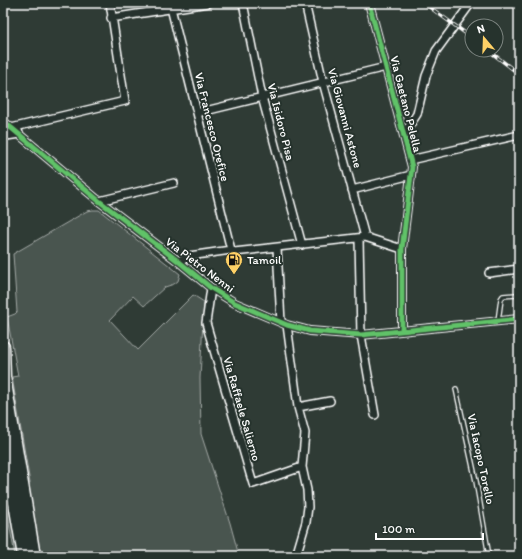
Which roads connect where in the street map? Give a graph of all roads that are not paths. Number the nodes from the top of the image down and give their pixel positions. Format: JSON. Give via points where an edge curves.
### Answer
{"nodes":[{"id":1,"x":110,"y":3,"type":"edge"},
{"id":2,"x":208,"y":3,"type":"edge"},
{"id":3,"x":243,"y":3,"type":"edge"},
{"id":4,"x":305,"y":3,"type":"edge"},
{"id":5,"x":369,"y":3,"type":"edge"},
{"id":6,"x":471,"y":3,"type":"edge"},
{"id":7,"x":171,"y":8,"type":"junction"},
{"id":8,"x":111,"y":18,"type":"junction"},
{"id":9,"x":386,"y":66,"type":"junction"},
{"id":10,"x":324,"y":82,"type":"junction"},
{"id":11,"x":262,"y":97,"type":"junction"},
{"id":12,"x":197,"y":113,"type":"junction"},
{"id":13,"x":3,"y":121,"type":"edge"},
{"id":14,"x":10,"y":131,"type":"edge"},
{"id":15,"x":404,"y":134,"type":"junction"},
{"id":16,"x":519,"y":135,"type":"edge"},
{"id":17,"x":410,"y":160,"type":"junction"},
{"id":18,"x":411,"y":175,"type":"junction"},
{"id":19,"x":174,"y":183,"type":"dead end"},
{"id":20,"x":352,"y":190,"type":"junction"},
{"id":21,"x":99,"y":201,"type":"junction"},
{"id":22,"x":362,"y":238,"type":"junction"},
{"id":23,"x":302,"y":245,"type":"junction"},
{"id":24,"x":277,"y":248,"type":"junction"},
{"id":25,"x":402,"y":249,"type":"junction"},
{"id":26,"x":231,"y":250,"type":"junction"},
{"id":27,"x":178,"y":261,"type":"junction"},
{"id":28,"x":519,"y":269,"type":"edge"},
{"id":29,"x":489,"y":273,"type":"dead end"},
{"id":30,"x":211,"y":288,"type":"junction"},
{"id":31,"x":519,"y":297,"type":"edge"},
{"id":32,"x":519,"y":319,"type":"edge"},
{"id":33,"x":498,"y":321,"type":"junction"},
{"id":34,"x":284,"y":324,"type":"junction"},
{"id":35,"x":402,"y":332,"type":"junction"},
{"id":36,"x":361,"y":335,"type":"junction"},
{"id":37,"x":3,"y":347,"type":"edge"},
{"id":38,"x":4,"y":374,"type":"edge"},
{"id":39,"x":456,"y":389,"type":"dead end"},
{"id":40,"x":330,"y":401,"type":"dead end"},
{"id":41,"x":298,"y":408,"type":"junction"},
{"id":42,"x":375,"y":414,"type":"dead end"},
{"id":43,"x":3,"y":432,"type":"edge"},
{"id":44,"x":302,"y":467,"type":"junction"},
{"id":45,"x":24,"y":556,"type":"edge"},
{"id":46,"x":34,"y":556,"type":"edge"},
{"id":47,"x":296,"y":556,"type":"edge"},
{"id":48,"x":489,"y":556,"type":"edge"}],
"edges":[{"from":1,"to":8,"type":"street"},
{"from":2,"to":7,"type":"street"},
{"from":3,"to":11,"type":"street","name":"Via Isidoro Pisa"},
{"from":4,"to":10,"type":"street","name":"Via Giovanni Astone"},
{"from":5,"to":9,"type":"street","name":"Via Gaetano Pelella"},
{"from":6,"to":15,"type":"street","via":[[436,51],[426,76],[417,114]]},
{"from":7,"to":8,"type":"street"},
{"from":7,"to":12,"type":"street","name":"Via Francesco Orefice"},
{"from":8,"to":14,"type":"street","via":[[125,100]]},
{"from":9,"to":10,"type":"street"},
{"from":9,"to":15,"type":"street","name":"Via Gaetano Pelella"},
{"from":10,"to":11,"type":"street"},
{"from":10,"to":20,"type":"street","name":"Via Giovanni Astone"},
{"from":11,"to":12,"type":"street"},
{"from":11,"to":23,"type":"street","name":"Via Isidoro Pisa"},
{"from":12,"to":26,"type":"street","name":"Via Francesco Orefice"},
{"from":13,"to":14,"type":"street","name":"Via Pietro Nenni"},
{"from":14,"to":21,"type":"street","name":"Via Pietro Nenni"},
{"from":15,"to":17,"type":"street","name":"Via Gaetano Pelella"},
{"from":16,"to":17,"type":"street","name":"Via Gaetano Pelella"},
{"from":17,"to":18,"type":"street","name":"Via Gaetano Pelella"},
{"from":18,"to":20,"type":"street"},
{"from":18,"to":25,"type":"street","name":"Via Gaetano Pelella"},
{"from":19,"to":21,"type":"street"},
{"from":20,"to":22,"type":"street","name":"Via Giovanni Astone"},
{"from":21,"to":27,"type":"street","name":"Via Pietro Nenni"},
{"from":22,"to":23,"type":"street"},
{"from":22,"to":25,"type":"street"},
{"from":22,"to":36,"type":"street","name":"Via Giovanni Astone"},
{"from":23,"to":24,"type":"street"},
{"from":24,"to":26,"type":"street","via":[[234,252]]},
{"from":24,"to":34,"type":"street"},
{"from":25,"to":35,"type":"street","name":"Via Gaetano Pelella"},
{"from":26,"to":27,"type":"street","via":[[189,256]]},
{"from":27,"to":30,"type":"street","name":"Via Pietro Nenni"},
{"from":28,"to":29,"type":"street"},
{"from":30,"to":34,"type":"street","name":"Via Pietro Nenni","via":[[235,303]]},
{"from":30,"to":44,"type":"street","name":"Via Raffaele Salierno","via":[[206,323],[253,484]]},
{"from":31,"to":33,"type":"lane","via":[[503,296]]},
{"from":32,"to":33,"type":"street","name":"Via Pietro Nenni"},
{"from":33,"to":35,"type":"street","name":"Via Pietro Nenni"},
{"from":34,"to":36,"type":"street","name":"Via Pietro Nenni","via":[[310,331]]},
{"from":34,"to":41,"type":"street"},
{"from":35,"to":36,"type":"street","name":"Via Pietro Nenni"},
{"from":36,"to":42,"type":"street","name":"Via Giovanni Astone"},
{"from":37,"to":38,"type":"highway"},
{"from":38,"to":46,"type":"highway"},
{"from":39,"to":48,"type":"lane","name":"Via Iacopo Torello"},
{"from":40,"to":41,"type":"street"},
{"from":41,"to":44,"type":"street","via":[[305,433]]},
{"from":43,"to":45,"type":"highway"},
{"from":44,"to":47,"type":"street","via":[[308,507]]}]}
